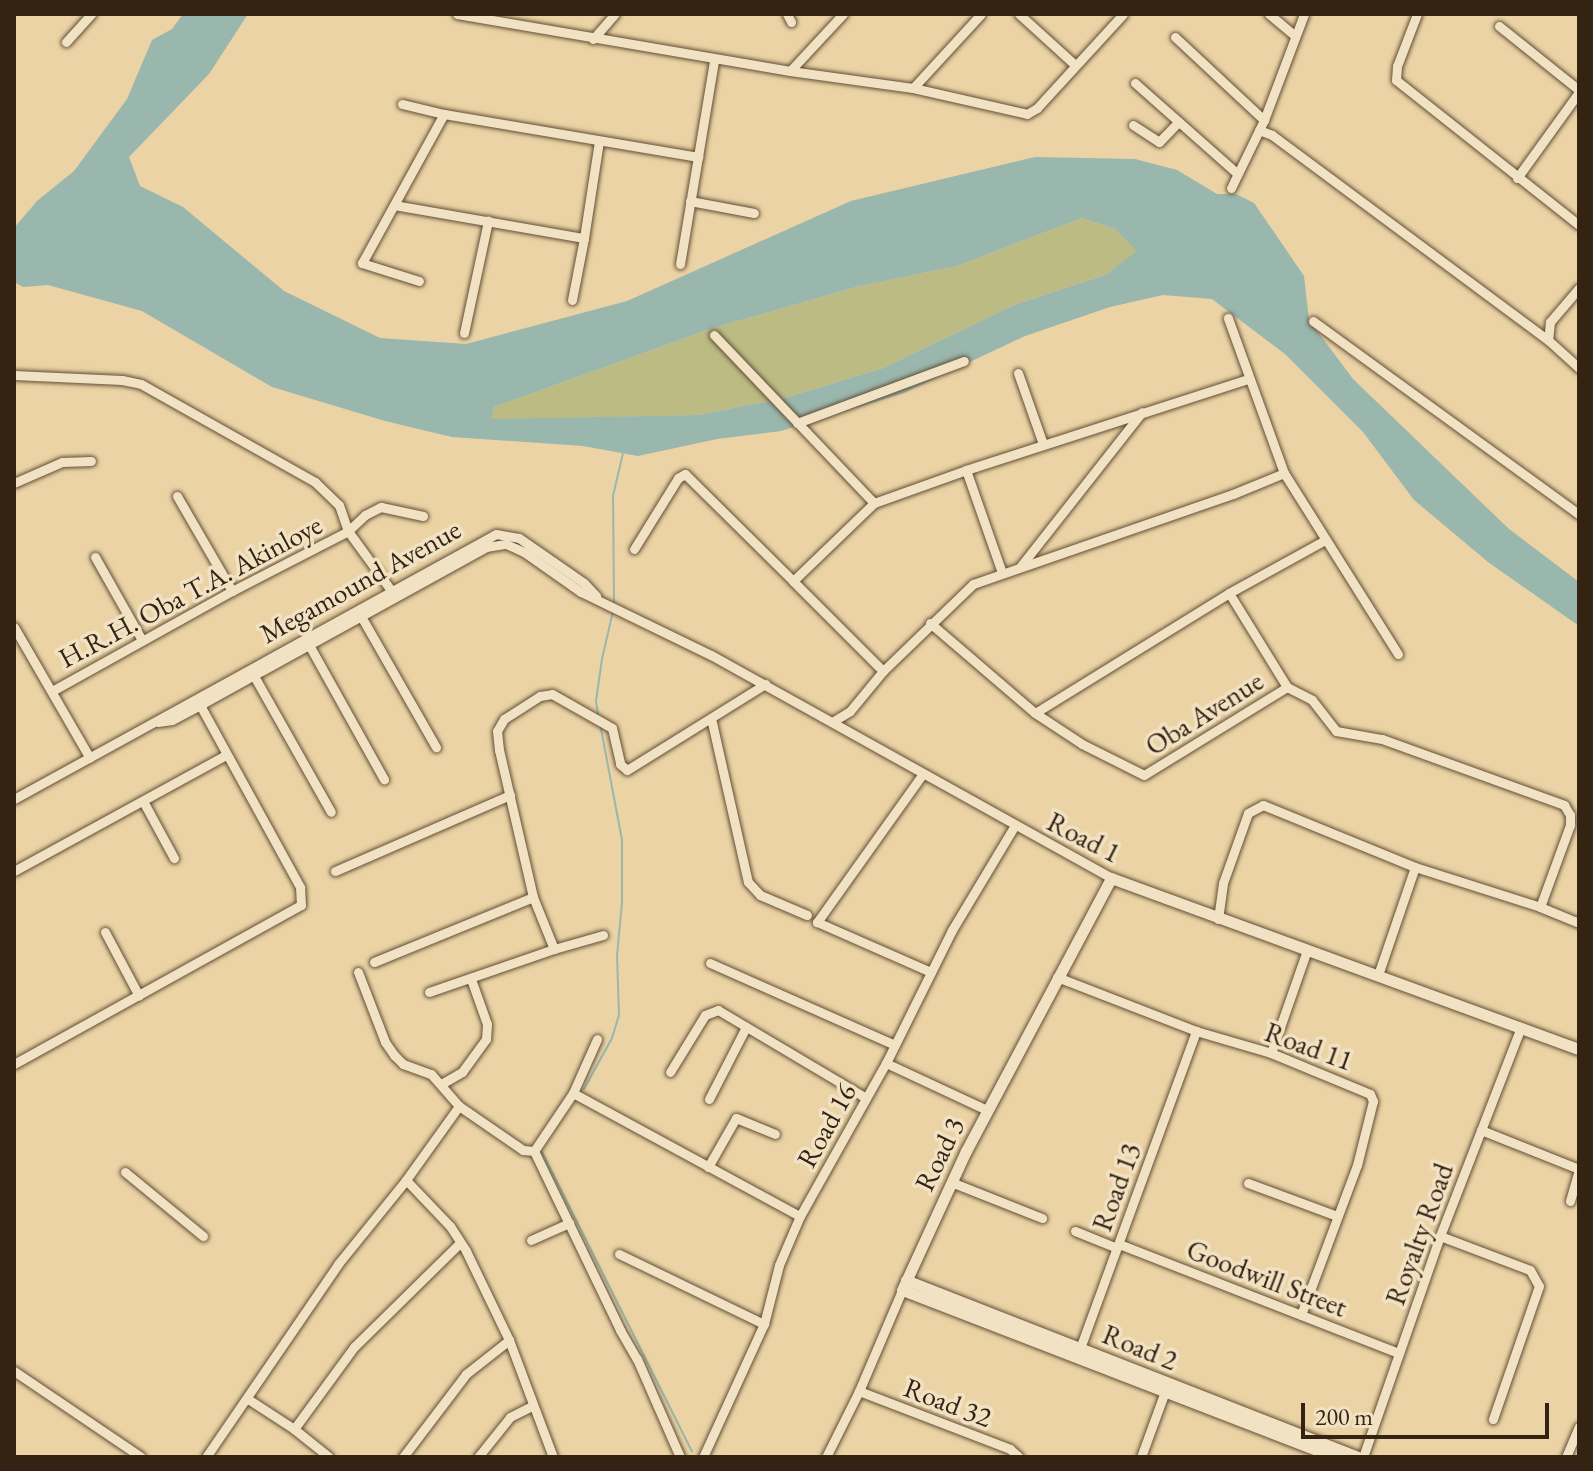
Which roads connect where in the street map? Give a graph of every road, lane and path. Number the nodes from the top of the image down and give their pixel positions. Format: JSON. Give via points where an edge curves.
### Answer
{"nodes":[{"id":1,"x":91,"y":14,"type":"edge"},
{"id":2,"x":457,"y":14,"type":"edge"},
{"id":3,"x":615,"y":14,"type":"edge"},
{"id":4,"x":843,"y":14,"type":"edge"},
{"id":5,"x":981,"y":14,"type":"edge"},
{"id":6,"x":1019,"y":14,"type":"edge"},
{"id":7,"x":1123,"y":14,"type":"edge"},
{"id":8,"x":1269,"y":14,"type":"edge"},
{"id":9,"x":1304,"y":14,"type":"edge"},
{"id":10,"x":1417,"y":14,"type":"edge"},
{"id":11,"x":1499,"y":26,"type":"dead end"},
{"id":12,"x":1295,"y":36,"type":"junction"},
{"id":13,"x":1175,"y":37,"type":"dead end"},
{"id":14,"x":593,"y":39,"type":"junction"},
{"id":15,"x":66,"y":42,"type":"dead end"},
{"id":16,"x":714,"y":60,"type":"junction"},
{"id":17,"x":1075,"y":65,"type":"junction"},
{"id":18,"x":790,"y":71,"type":"junction"},
{"id":19,"x":1135,"y":83,"type":"dead end"},
{"id":20,"x":913,"y":88,"type":"junction"},
{"id":21,"x":1579,"y":91,"type":"edge"},
{"id":22,"x":402,"y":104,"type":"dead end"},
{"id":23,"x":444,"y":114,"type":"junction"},
{"id":24,"x":1264,"y":120,"type":"junction"},
{"id":25,"x":1178,"y":122,"type":"junction"},
{"id":26,"x":1133,"y":125,"type":"dead end"},
{"id":27,"x":1259,"y":130,"type":"junction"},
{"id":28,"x":599,"y":141,"type":"junction"},
{"id":29,"x":698,"y":157,"type":"junction"},
{"id":30,"x":1238,"y":174,"type":"junction"},
{"id":31,"x":1517,"y":178,"type":"junction"},
{"id":32,"x":1231,"y":188,"type":"dead end"},
{"id":33,"x":690,"y":201,"type":"junction"},
{"id":34,"x":394,"y":205,"type":"junction"},
{"id":35,"x":754,"y":213,"type":"dead end"},
{"id":36,"x":488,"y":221,"type":"junction"},
{"id":37,"x":1579,"y":225,"type":"edge"},
{"id":38,"x":584,"y":238,"type":"junction"},
{"id":39,"x":680,"y":264,"type":"dead end"},
{"id":40,"x":419,"y":281,"type":"dead end"},
{"id":41,"x":1579,"y":288,"type":"edge"},
{"id":42,"x":572,"y":300,"type":"dead end"},
{"id":43,"x":1228,"y":318,"type":"dead end"},
{"id":44,"x":1313,"y":321,"type":"dead end"},
{"id":45,"x":464,"y":333,"type":"dead end"},
{"id":46,"x":714,"y":335,"type":"dead end"},
{"id":47,"x":1548,"y":340,"type":"junction"},
{"id":48,"x":964,"y":361,"type":"dead end"},
{"id":49,"x":1579,"y":368,"type":"edge"},
{"id":50,"x":1018,"y":373,"type":"dead end"},
{"id":51,"x":14,"y":375,"type":"edge"},
{"id":52,"x":1247,"y":379,"type":"junction"},
{"id":53,"x":1142,"y":412,"type":"junction"},
{"id":54,"x":797,"y":423,"type":"junction"},
{"id":55,"x":1043,"y":444,"type":"junction"},
{"id":56,"x":91,"y":461,"type":"dead end"},
{"id":57,"x":966,"y":470,"type":"junction"},
{"id":58,"x":1284,"y":473,"type":"junction"},
{"id":59,"x":14,"y":483,"type":"edge"},
{"id":60,"x":177,"y":496,"type":"dead end"},
{"id":61,"x":874,"y":503,"type":"junction"},
{"id":62,"x":1579,"y":514,"type":"edge"},
{"id":63,"x":423,"y":516,"type":"dead end"},
{"id":64,"x":348,"y":531,"type":"junction"},
{"id":65,"x":1325,"y":540,"type":"junction"},
{"id":66,"x":634,"y":549,"type":"dead end"},
{"id":67,"x":95,"y":557,"type":"dead end"},
{"id":68,"x":1020,"y":567,"type":"junction"},
{"id":69,"x":1002,"y":573,"type":"junction"},
{"id":70,"x":793,"y":581,"type":"junction"},
{"id":71,"x":583,"y":587,"type":"joint"},
{"id":72,"x":232,"y":591,"type":"junction"},
{"id":73,"x":1229,"y":593,"type":"junction"},
{"id":74,"x":394,"y":594,"type":"junction"},
{"id":75,"x":362,"y":618,"type":"junction"},
{"id":76,"x":930,"y":623,"type":"junction"},
{"id":77,"x":14,"y":627,"type":"edge"},
{"id":78,"x":142,"y":640,"type":"junction"},
{"id":79,"x":309,"y":645,"type":"junction"},
{"id":80,"x":1398,"y":654,"type":"dead end"},
{"id":81,"x":883,"y":671,"type":"junction"},
{"id":82,"x":254,"y":676,"type":"junction"},
{"id":83,"x":765,"y":684,"type":"junction"},
{"id":84,"x":1287,"y":687,"type":"junction"},
{"id":85,"x":52,"y":691,"type":"junction"},
{"id":86,"x":197,"y":701,"type":"junction"},
{"id":87,"x":850,"y":711,"type":"junction"},
{"id":88,"x":1035,"y":713,"type":"junction"},
{"id":89,"x":711,"y":718,"type":"junction"},
{"id":90,"x":832,"y":722,"type":"junction"},
{"id":91,"x":853,"y":735,"type":"junction"},
{"id":92,"x":436,"y":747,"type":"dead end"},
{"id":93,"x":226,"y":755,"type":"junction"},
{"id":94,"x":90,"y":758,"type":"junction"},
{"id":95,"x":922,"y":775,"type":"junction"},
{"id":96,"x":384,"y":779,"type":"dead end"},
{"id":97,"x":510,"y":795,"type":"junction"},
{"id":98,"x":14,"y":799,"type":"edge"},
{"id":99,"x":143,"y":801,"type":"junction"},
{"id":100,"x":331,"y":812,"type":"dead end"},
{"id":101,"x":1014,"y":827,"type":"junction"},
{"id":102,"x":174,"y":858,"type":"dead end"},
{"id":103,"x":1415,"y":867,"type":"junction"},
{"id":104,"x":14,"y":871,"type":"edge"},
{"id":105,"x":335,"y":871,"type":"dead end"},
{"id":106,"x":1111,"y":878,"type":"junction"},
{"id":107,"x":533,"y":897,"type":"junction"},
{"id":108,"x":1540,"y":907,"type":"junction"},
{"id":109,"x":807,"y":915,"type":"dead end"},
{"id":110,"x":1218,"y":919,"type":"junction"},
{"id":111,"x":1579,"y":923,"type":"edge"},
{"id":112,"x":105,"y":932,"type":"dead end"},
{"id":113,"x":603,"y":935,"type":"dead end"},
{"id":114,"x":554,"y":949,"type":"junction"},
{"id":115,"x":1307,"y":950,"type":"junction"},
{"id":116,"x":374,"y":962,"type":"dead end"},
{"id":117,"x":710,"y":963,"type":"dead end"},
{"id":118,"x":358,"y":972,"type":"dead end"},
{"id":119,"x":931,"y":972,"type":"junction"},
{"id":120,"x":1378,"y":975,"type":"junction"},
{"id":121,"x":1057,"y":977,"type":"junction"},
{"id":122,"x":471,"y":979,"type":"junction"},
{"id":123,"x":429,"y":992,"type":"dead end"},
{"id":124,"x":139,"y":996,"type":"junction"},
{"id":125,"x":746,"y":1027,"type":"junction"},
{"id":126,"x":1521,"y":1027,"type":"junction"},
{"id":127,"x":1196,"y":1031,"type":"junction"},
{"id":128,"x":597,"y":1039,"type":"dead end"},
{"id":129,"x":895,"y":1045,"type":"junction"},
{"id":130,"x":1579,"y":1049,"type":"edge"},
{"id":131,"x":1271,"y":1053,"type":"junction"},
{"id":132,"x":886,"y":1063,"type":"junction"},
{"id":133,"x":14,"y":1064,"type":"edge"},
{"id":134,"x":670,"y":1072,"type":"dead end"},
{"id":135,"x":443,"y":1083,"type":"junction"},
{"id":136,"x":573,"y":1093,"type":"junction"},
{"id":137,"x":866,"y":1098,"type":"junction"},
{"id":138,"x":709,"y":1099,"type":"dead end"},
{"id":139,"x":459,"y":1106,"type":"junction"},
{"id":140,"x":987,"y":1110,"type":"junction"},
{"id":141,"x":1481,"y":1130,"type":"junction"},
{"id":142,"x":775,"y":1134,"type":"dead end"},
{"id":143,"x":534,"y":1151,"type":"junction"},
{"id":144,"x":708,"y":1167,"type":"junction"},
{"id":145,"x":1579,"y":1169,"type":"edge"},
{"id":146,"x":125,"y":1172,"type":"dead end"},
{"id":147,"x":406,"y":1180,"type":"junction"},
{"id":148,"x":951,"y":1182,"type":"junction"},
{"id":149,"x":1248,"y":1183,"type":"dead end"},
{"id":150,"x":1570,"y":1201,"type":"dead end"},
{"id":151,"x":800,"y":1216,"type":"junction"},
{"id":152,"x":1337,"y":1216,"type":"junction"},
{"id":153,"x":1042,"y":1218,"type":"dead end"},
{"id":154,"x":569,"y":1223,"type":"junction"},
{"id":155,"x":1075,"y":1231,"type":"dead end"},
{"id":156,"x":203,"y":1236,"type":"dead end"},
{"id":157,"x":1440,"y":1236,"type":"junction"},
{"id":158,"x":531,"y":1240,"type":"dead end"},
{"id":159,"x":460,"y":1243,"type":"junction"},
{"id":160,"x":1118,"y":1246,"type":"junction"},
{"id":161,"x":619,"y":1254,"type":"dead end"},
{"id":162,"x":904,"y":1285,"type":"junction"},
{"id":163,"x":1301,"y":1315,"type":"junction"},
{"id":164,"x":764,"y":1324,"type":"junction"},
{"id":165,"x":509,"y":1340,"type":"junction"},
{"id":166,"x":1078,"y":1353,"type":"junction"},
{"id":167,"x":1399,"y":1353,"type":"junction"},
{"id":168,"x":14,"y":1371,"type":"edge"},
{"id":169,"x":1166,"y":1387,"type":"junction"},
{"id":170,"x":859,"y":1391,"type":"junction"},
{"id":171,"x":248,"y":1399,"type":"junction"},
{"id":172,"x":532,"y":1406,"type":"junction"},
{"id":173,"x":1493,"y":1419,"type":"dead end"},
{"id":174,"x":1579,"y":1427,"type":"edge"},
{"id":175,"x":294,"y":1429,"type":"junction"},
{"id":176,"x":141,"y":1457,"type":"edge"},
{"id":177,"x":206,"y":1457,"type":"edge"},
{"id":178,"x":329,"y":1457,"type":"edge"},
{"id":179,"x":403,"y":1457,"type":"edge"},
{"id":180,"x":478,"y":1457,"type":"edge"},
{"id":181,"x":553,"y":1457,"type":"edge"},
{"id":182,"x":680,"y":1457,"type":"edge"},
{"id":183,"x":703,"y":1457,"type":"edge"},
{"id":184,"x":826,"y":1457,"type":"edge"},
{"id":185,"x":1019,"y":1457,"type":"edge"},
{"id":186,"x":1141,"y":1457,"type":"edge"},
{"id":187,"x":1335,"y":1457,"type":"edge"},
{"id":188,"x":1360,"y":1457,"type":"edge"},
{"id":189,"x":1566,"y":1457,"type":"edge"}],
"edges":[{"from":1,"to":15,"type":"street"},
{"from":2,"to":14,"type":"street"},
{"from":3,"to":14,"type":"street"},
{"from":4,"to":18,"type":"street"},
{"from":5,"to":20,"type":"street"},
{"from":6,"to":17,"type":"street"},
{"from":7,"to":17,"type":"street"},
{"from":8,"to":12,"type":"street"},
{"from":9,"to":12,"type":"street"},
{"from":10,"to":31,"type":"street","via":[[1396,80]]},
{"from":11,"to":21,"type":"street"},
{"from":12,"to":24,"type":"street"},
{"from":13,"to":24,"type":"street"},
{"from":14,"to":16,"type":"street"},
{"from":16,"to":18,"type":"street"},
{"from":16,"to":29,"type":"street"},
{"from":17,"to":20,"type":"street","via":[[1027,114]]},
{"from":18,"to":20,"type":"street"},
{"from":19,"to":25,"type":"street"},
{"from":21,"to":31,"type":"street"},
{"from":22,"to":23,"type":"street"},
{"from":23,"to":28,"type":"street"},
{"from":23,"to":34,"type":"street"},
{"from":24,"to":27,"type":"street"},
{"from":25,"to":26,"type":"street","via":[[1159,142]]},
{"from":25,"to":30,"type":"street"},
{"from":27,"to":30,"type":"street"},
{"from":27,"to":47,"type":"street"},
{"from":28,"to":29,"type":"street"},
{"from":28,"to":38,"type":"street"},
{"from":29,"to":33,"type":"street"},
{"from":30,"to":32,"type":"street"},
{"from":31,"to":37,"type":"street"},
{"from":33,"to":35,"type":"street"},
{"from":33,"to":39,"type":"street"},
{"from":34,"to":36,"type":"street"},
{"from":34,"to":40,"type":"street","via":[[362,263]]},
{"from":36,"to":38,"type":"street"},
{"from":36,"to":45,"type":"street"},
{"from":38,"to":42,"type":"street"},
{"from":41,"to":47,"type":"street","via":[[1550,322]]},
{"from":43,"to":52,"type":"street"},
{"from":44,"to":62,"type":"street"},
{"from":46,"to":54,"type":"street"},
{"from":47,"to":49,"type":"street"},
{"from":48,"to":54,"type":"street"},
{"from":50,"to":55,"type":"street"},
{"from":51,"to":64,"type":"street","via":[[141,384],[315,482],[339,505]]},
{"from":52,"to":53,"type":"street"},
{"from":52,"to":58,"type":"street"},
{"from":53,"to":55,"type":"street"},
{"from":53,"to":68,"type":"street"},
{"from":54,"to":61,"type":"street"},
{"from":55,"to":57,"type":"street"},
{"from":56,"to":59,"type":"street","via":[[62,462]]},
{"from":57,"to":61,"type":"street"},
{"from":57,"to":69,"type":"street"},
{"from":58,"to":65,"type":"street"},
{"from":58,"to":68,"type":"street"},
{"from":60,"to":72,"type":"street"},
{"from":61,"to":70,"type":"street"},
{"from":63,"to":64,"type":"street","name":"H.R.H. Oba T.A. Akinloye","via":[[381,507]]},
{"from":64,"to":72,"type":"street","name":"H.R.H. Oba T.A. Akinloye"},
{"from":64,"to":74,"type":"street"},
{"from":65,"to":73,"type":"street"},
{"from":65,"to":80,"type":"street"},
{"from":66,"to":70,"type":"street","via":[[685,474]]},
{"from":67,"to":78,"type":"street"},
{"from":68,"to":69,"type":"street"},
{"from":69,"to":76,"type":"street","via":[[969,587]]},
{"from":70,"to":81,"type":"street"},
{"from":71,"to":74,"type":"street","name":"Megamound Avenue","via":[[524,552],[497,543]]},
{"from":71,"to":83,"type":"street","name":"Road 1"},
{"from":72,"to":78,"type":"street","name":"H.R.H. Oba T.A. Akinloye"},
{"from":73,"to":84,"type":"street"},
{"from":73,"to":88,"type":"street"},
{"from":74,"to":75,"type":"street","name":"Megamound Avenue"},
{"from":74,"to":86,"type":"street","name":"Megamound Avenue"},
{"from":75,"to":79,"type":"street","name":"Megamound Avenue"},
{"from":75,"to":92,"type":"street"},
{"from":76,"to":81,"type":"street"},
{"from":76,"to":88,"type":"street"},
{"from":77,"to":85,"type":"street"},
{"from":78,"to":85,"type":"street","name":"H.R.H. Oba T.A. Akinloye"},
{"from":79,"to":82,"type":"street","name":"Megamound Avenue"},
{"from":79,"to":96,"type":"street"},
{"from":81,"to":87,"type":"street"},
{"from":82,"to":86,"type":"street","name":"Megamound Avenue"},
{"from":82,"to":100,"type":"street"},
{"from":83,"to":89,"type":"street"},
{"from":83,"to":90,"type":"street","name":"Road 1"},
{"from":84,"to":88,"type":"street","name":"Oba Avenue","via":[[1144,775]]},
{"from":84,"to":108,"type":"street","via":[[1312,700],[1336,731],[1382,739],[1564,805],[1570,825]]},
{"from":85,"to":94,"type":"street"},
{"from":86,"to":93,"type":"street"},
{"from":86,"to":94,"type":"street","name":"Megamound Avenue","via":[[172,720],[158,722]]},
{"from":87,"to":90,"type":"street"},
{"from":87,"to":91,"type":"street"},
{"from":89,"to":97,"type":"street","via":[[627,770],[620,764],[610,727],[546,693],[504,719],[497,739]]},
{"from":89,"to":109,"type":"street","via":[[748,882],[760,895]]},
{"from":90,"to":91,"type":"street","name":"Road 1"},
{"from":91,"to":95,"type":"street","name":"Road 1"},
{"from":93,"to":99,"type":"street"},
{"from":93,"to":124,"type":"street","via":[[300,887],[301,905]]},
{"from":94,"to":98,"type":"street","name":"Megamound Avenue"},
{"from":95,"to":101,"type":"street","name":"Road 1"},
{"from":95,"to":119,"type":"street","via":[[817,922]]},
{"from":97,"to":105,"type":"street"},
{"from":97,"to":107,"type":"street"},
{"from":99,"to":102,"type":"street"},
{"from":99,"to":104,"type":"street"},
{"from":101,"to":106,"type":"street","name":"Road 1"},
{"from":101,"to":119,"type":"street","name":"Road 16"},
{"from":103,"to":108,"type":"street"},
{"from":103,"to":110,"type":"street","via":[[1263,805],[1254,807],[1223,883]]},
{"from":103,"to":120,"type":"street"},
{"from":106,"to":110,"type":"street","name":"Road 1"},
{"from":106,"to":121,"type":"street","name":"Road 3"},
{"from":107,"to":114,"type":"street"},
{"from":107,"to":116,"type":"street"},
{"from":108,"to":111,"type":"street"},
{"from":110,"to":115,"type":"street","name":"Road 1"},
{"from":112,"to":124,"type":"street"},
{"from":113,"to":114,"type":"street"},
{"from":114,"to":122,"type":"street"},
{"from":115,"to":120,"type":"street","name":"Road 1"},
{"from":115,"to":131,"type":"street"},
{"from":117,"to":129,"type":"street"},
{"from":118,"to":135,"type":"street","via":[[394,1055]]},
{"from":119,"to":129,"type":"street","name":"Road 16"},
{"from":120,"to":126,"type":"street","name":"Road 1"},
{"from":121,"to":127,"type":"street","name":"Road 11"},
{"from":121,"to":140,"type":"street","name":"Road 3"},
{"from":122,"to":123,"type":"street"},
{"from":122,"to":135,"type":"street","via":[[487,1024],[486,1039],[462,1072]]},
{"from":124,"to":133,"type":"street"},
{"from":125,"to":134,"type":"street","via":[[712,1010]]},
{"from":125,"to":137,"type":"street"},
{"from":125,"to":138,"type":"street"},
{"from":126,"to":130,"type":"street","name":"Road 1"},
{"from":126,"to":141,"type":"street","name":"Royalty Road"},
{"from":127,"to":131,"type":"street","name":"Road 11"},
{"from":127,"to":160,"type":"street","name":"Road 13"},
{"from":128,"to":136,"type":"street"},
{"from":129,"to":132,"type":"street","name":"Road 16"},
{"from":131,"to":152,"type":"street","name":"Road 11","via":[[1362,1089],[1373,1101]]},
{"from":132,"to":137,"type":"street","name":"Road 16"},
{"from":132,"to":140,"type":"street"},
{"from":135,"to":139,"type":"street"},
{"from":136,"to":143,"type":"street"},
{"from":136,"to":144,"type":"street"},
{"from":137,"to":151,"type":"street","name":"Road 16"},
{"from":139,"to":143,"type":"street","via":[[523,1150]]},
{"from":139,"to":147,"type":"street"},
{"from":140,"to":148,"type":"street","name":"Road 3"},
{"from":141,"to":145,"type":"street"},
{"from":141,"to":157,"type":"street","name":"Royalty Road"},
{"from":142,"to":144,"type":"street","via":[[736,1118]]},
{"from":143,"to":154,"type":"street"},
{"from":144,"to":151,"type":"street"},
{"from":145,"to":150,"type":"street"},
{"from":146,"to":156,"type":"street"},
{"from":147,"to":159,"type":"street"},
{"from":147,"to":171,"type":"street","via":[[338,1264]]},
{"from":148,"to":153,"type":"street"},
{"from":148,"to":162,"type":"street","name":"Road 3"},
{"from":149,"to":152,"type":"street"},
{"from":151,"to":164,"type":"street","name":"Road 16","via":[[779,1265]]},
{"from":152,"to":163,"type":"street","name":"Road 11"},
{"from":154,"to":158,"type":"street"},
{"from":154,"to":182,"type":"street"},
{"from":155,"to":160,"type":"street","name":"Goodwill Street"},
{"from":157,"to":167,"type":"street","name":"Royalty Road"},
{"from":157,"to":173,"type":"street","via":[[1530,1270],[1539,1286]]},
{"from":159,"to":165,"type":"street"},
{"from":159,"to":175,"type":"street","via":[[354,1347]]},
{"from":160,"to":163,"type":"street","name":"Goodwill Street"},
{"from":160,"to":166,"type":"street","name":"Road 13"},
{"from":161,"to":164,"type":"street"},
{"from":162,"to":166,"type":"street","name":"Road 2"},
{"from":162,"to":170,"type":"street","name":"Road 3"},
{"from":163,"to":167,"type":"street","name":"Goodwill Street"},
{"from":164,"to":183,"type":"street","name":"Road 16"},
{"from":165,"to":172,"type":"street"},
{"from":165,"to":179,"type":"street","via":[[466,1374]]},
{"from":166,"to":169,"type":"street","name":"Road 2"},
{"from":167,"to":188,"type":"street","name":"Royalty Road"},
{"from":168,"to":176,"type":"street"},
{"from":169,"to":186,"type":"street"},
{"from":169,"to":187,"type":"street","name":"Road 2"},
{"from":169,"to":188,"type":"street","name":"Road 2"},
{"from":170,"to":184,"type":"street","name":"Road 3"},
{"from":170,"to":185,"type":"street","name":"Road 32"},
{"from":171,"to":175,"type":"street"},
{"from":171,"to":177,"type":"street"},
{"from":172,"to":180,"type":"street","via":[[510,1417]]},
{"from":172,"to":181,"type":"street"},
{"from":174,"to":189,"type":"street"},
{"from":175,"to":178,"type":"street"}]}
